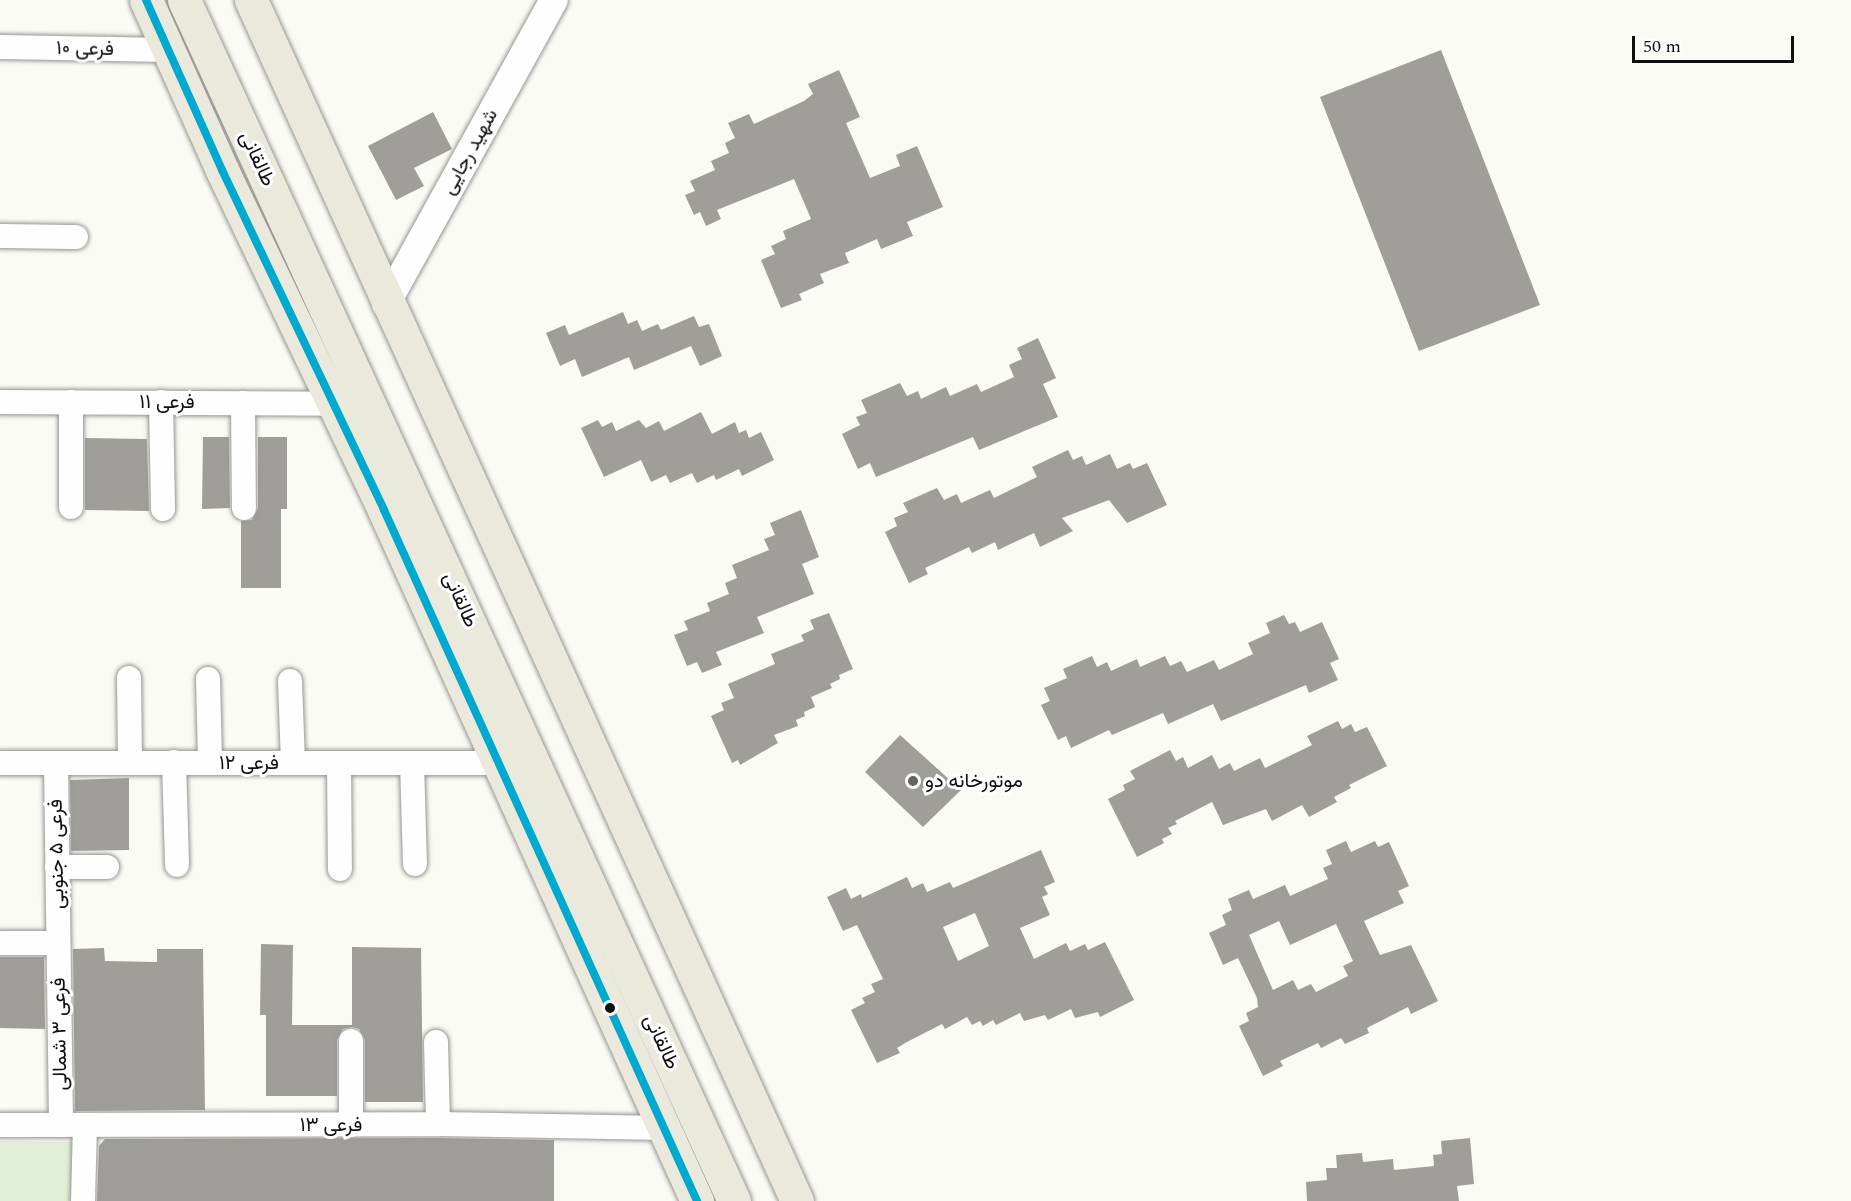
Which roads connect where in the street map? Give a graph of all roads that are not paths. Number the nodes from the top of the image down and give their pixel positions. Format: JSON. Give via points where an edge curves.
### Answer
{"nodes":[{"id":1,"x":146,"y":0,"type":"edge"},
{"id":2,"x":184,"y":0,"type":"edge"},
{"id":3,"x":251,"y":0,"type":"edge"},
{"id":4,"x":554,"y":0,"type":"edge"},
{"id":5,"x":0,"y":47,"type":"edge"},
{"id":6,"x":170,"y":50,"type":"junction"},
{"id":7,"x":0,"y":236,"type":"edge"},
{"id":8,"x":76,"y":237,"type":"dead end"},
{"id":9,"x":386,"y":304,"type":"junction"},
{"id":10,"x":0,"y":402,"type":"edge"},
{"id":11,"x":71,"y":402,"type":"junction"},
{"id":12,"x":161,"y":402,"type":"junction"},
{"id":13,"x":243,"y":403,"type":"junction"},
{"id":14,"x":335,"y":404,"type":"junction"},
{"id":15,"x":71,"y":507,"type":"dead end"},
{"id":16,"x":244,"y":508,"type":"dead end"},
{"id":17,"x":163,"y":509,"type":"dead end"},
{"id":18,"x":129,"y":678,"type":"dead end"},
{"id":19,"x":208,"y":679,"type":"dead end"},
{"id":20,"x":290,"y":681,"type":"dead end"},
{"id":21,"x":130,"y":762,"type":"junction"},
{"id":22,"x":174,"y":762,"type":"junction"},
{"id":23,"x":0,"y":763,"type":"edge"},
{"id":24,"x":210,"y":763,"type":"junction"},
{"id":25,"x":292,"y":763,"type":"junction"},
{"id":26,"x":339,"y":763,"type":"junction"},
{"id":27,"x":412,"y":763,"type":"junction"},
{"id":28,"x":498,"y":763,"type":"junction"},
{"id":29,"x":56,"y":764,"type":"junction"},
{"id":30,"x":415,"y":864,"type":"dead end"},
{"id":31,"x":177,"y":865,"type":"dead end"},
{"id":32,"x":57,"y":867,"type":"junction"},
{"id":33,"x":107,"y":867,"type":"dead end"},
{"id":34,"x":340,"y":869,"type":"dead end"},
{"id":35,"x":0,"y":943,"type":"edge"},
{"id":36,"x":58,"y":943,"type":"junction"},
{"id":37,"x":351,"y":1041,"type":"dead end"},
{"id":38,"x":436,"y":1042,"type":"dead end"},
{"id":39,"x":438,"y":1124,"type":"junction"},
{"id":40,"x":0,"y":1125,"type":"edge"},
{"id":41,"x":73,"y":1125,"type":"junction"},
{"id":42,"x":351,"y":1125,"type":"junction"},
{"id":43,"x":663,"y":1128,"type":"junction"},
{"id":44,"x":83,"y":1201,"type":"edge"},
{"id":45,"x":697,"y":1201,"type":"edge"},
{"id":46,"x":734,"y":1201,"type":"edge"},
{"id":47,"x":797,"y":1201,"type":"edge"}],
"edges":[{"from":1,"to":6,"type":"main road"},
{"from":2,"to":46,"type":"main road","name":"طالقانی"},
{"from":3,"to":9,"type":"main road"},
{"from":4,"to":9,"type":"street","name":"شهید رجایی"},
{"from":5,"to":6,"type":"street","name":"فرعی ۱۰"},
{"from":6,"to":14,"type":"main road","via":[[222,170]]},
{"from":7,"to":8,"type":"street"},
{"from":9,"to":47,"type":"main road"},
{"from":10,"to":11,"type":"street","name":"فرعی ۱۱"},
{"from":11,"to":12,"type":"street","name":"فرعی ۱۱"},
{"from":11,"to":15,"type":"street"},
{"from":12,"to":13,"type":"street","name":"فرعی ۱۱"},
{"from":12,"to":17,"type":"street"},
{"from":13,"to":14,"type":"street","name":"فرعی ۱۱"},
{"from":13,"to":16,"type":"street"},
{"from":14,"to":28,"type":"main road"},
{"from":18,"to":21,"type":"street"},
{"from":19,"to":24,"type":"street"},
{"from":20,"to":25,"type":"street"},
{"from":21,"to":22,"type":"street","name":"فرعی ۱۲"},
{"from":21,"to":29,"type":"street","name":"فرعی ۱۲"},
{"from":22,"to":24,"type":"street","name":"فرعی ۱۲"},
{"from":22,"to":31,"type":"street"},
{"from":23,"to":29,"type":"street","name":"فرعی ۱۲"},
{"from":24,"to":25,"type":"street","name":"فرعی ۱۲"},
{"from":25,"to":26,"type":"street","name":"فرعی ۱۲"},
{"from":26,"to":27,"type":"street","name":"فرعی ۱۲"},
{"from":26,"to":34,"type":"street"},
{"from":27,"to":28,"type":"street","name":"فرعی ۱۲"},
{"from":27,"to":30,"type":"street"},
{"from":28,"to":43,"type":"main road"},
{"from":29,"to":32,"type":"street","name":"فرعی ۵ جنوبی"},
{"from":32,"to":33,"type":"street"},
{"from":32,"to":36,"type":"street","name":"فرعی ۵ جنوبی"},
{"from":35,"to":36,"type":"street"},
{"from":36,"to":41,"type":"street","name":"فرعی ۳ شمالی"},
{"from":37,"to":42,"type":"street"},
{"from":38,"to":39,"type":"street"},
{"from":39,"to":42,"type":"street","name":"فرعی ۱۳"},
{"from":39,"to":43,"type":"street","name":"فرعی ۱۳"},
{"from":40,"to":41,"type":"street","name":"فرعی ۱۳"},
{"from":41,"to":42,"type":"street","name":"فرعی ۱۳"},
{"from":41,"to":44,"type":"street","name":"فرعی ۳ شمالی"},
{"from":43,"to":45,"type":"main road"}]}
